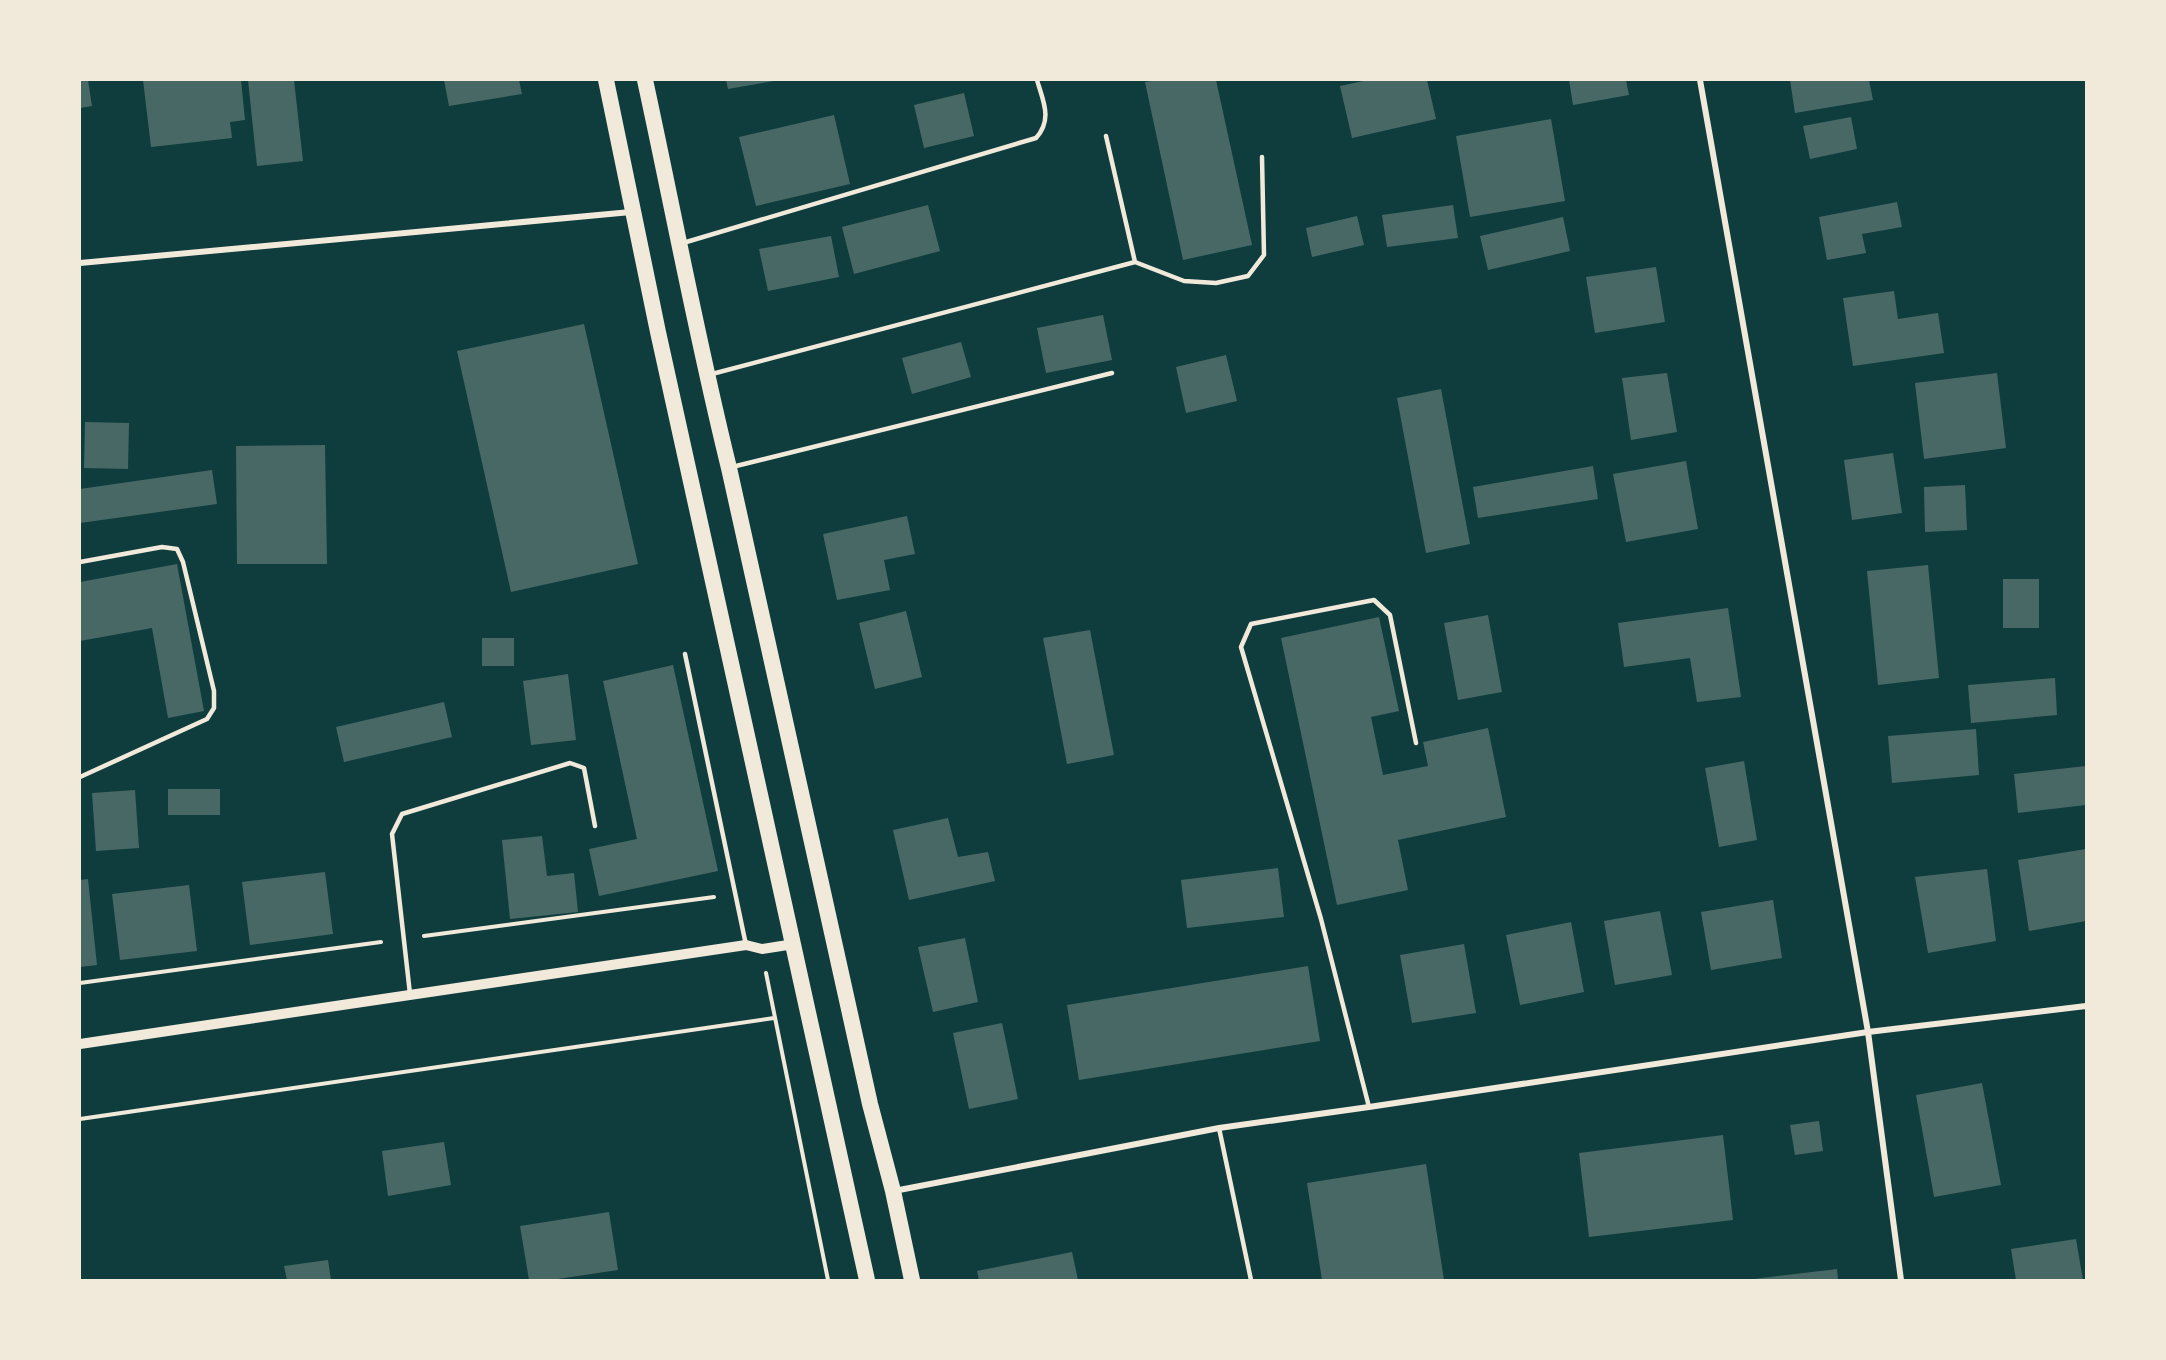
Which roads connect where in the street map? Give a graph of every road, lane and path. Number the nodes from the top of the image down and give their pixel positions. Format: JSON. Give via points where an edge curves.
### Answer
{"nodes":[{"id":1,"x":606,"y":80,"type":"edge"},
{"id":2,"x":645,"y":80,"type":"edge"},
{"id":3,"x":1037,"y":80,"type":"edge"},
{"id":4,"x":1700,"y":80,"type":"edge"},
{"id":5,"x":1106,"y":136,"type":"dead end"},
{"id":6,"x":1262,"y":157,"type":"dead end"},
{"id":7,"x":633,"y":212,"type":"junction"},
{"id":8,"x":681,"y":243,"type":"junction"},
{"id":9,"x":1135,"y":262,"type":"junction"},
{"id":10,"x":80,"y":263,"type":"edge"},
{"id":11,"x":1112,"y":373,"type":"dead end"},
{"id":12,"x":706,"y":375,"type":"junction"},
{"id":13,"x":729,"y":468,"type":"junction"},
{"id":14,"x":80,"y":562,"type":"edge"},
{"id":15,"x":685,"y":654,"type":"dead end"},
{"id":16,"x":1416,"y":743,"type":"dead end"},
{"id":17,"x":80,"y":777,"type":"edge"},
{"id":18,"x":595,"y":826,"type":"dead end"},
{"id":19,"x":794,"y":944,"type":"junction"},
{"id":20,"x":746,"y":945,"type":"junction"},
{"id":21,"x":762,"y":949,"type":"junction"},
{"id":22,"x":410,"y":994,"type":"junction"},
{"id":23,"x":2086,"y":1006,"type":"edge"},
{"id":24,"x":774,"y":1018,"type":"junction"},
{"id":25,"x":1868,"y":1032,"type":"junction"},
{"id":26,"x":80,"y":1044,"type":"edge"},
{"id":27,"x":1369,"y":1107,"type":"junction"},
{"id":28,"x":80,"y":1119,"type":"edge"},
{"id":29,"x":1219,"y":1128,"type":"junction"},
{"id":30,"x":893,"y":1191,"type":"junction"},
{"id":31,"x":828,"y":1281,"type":"edge"},
{"id":32,"x":867,"y":1281,"type":"edge"},
{"id":33,"x":912,"y":1281,"type":"edge"},
{"id":34,"x":1251,"y":1281,"type":"edge"},
{"id":35,"x":1901,"y":1281,"type":"edge"}],
"edges":[{"from":1,"to":7,"type":"highway"},
{"from":2,"to":8,"type":"highway"},
{"from":3,"to":8,"type":"lane","via":[[1046,115],[1044,129],[1036,138]]},
{"from":4,"to":25,"type":"street"},
{"from":5,"to":9,"type":"lane"},
{"from":6,"to":9,"type":"lane","via":[[1264,255],[1248,276],[1216,283],[1184,281]]},
{"from":7,"to":10,"type":"street"},
{"from":7,"to":19,"type":"highway"},
{"from":8,"to":12,"type":"highway"},
{"from":9,"to":12,"type":"lane"},
{"from":11,"to":13,"type":"lane"},
{"from":12,"to":13,"type":"highway"},
{"from":13,"to":30,"type":"highway","via":[[870,1104]]},
{"from":14,"to":17,"type":"lane","via":[[162,547],[177,549],[211,680],[214,708],[207,719]]},
{"from":15,"to":20,"type":"lane"},
{"from":16,"to":27,"type":"lane","via":[[1390,615],[1374,600],[1251,624],[1241,647],[1321,919]]},
{"from":18,"to":22,"type":"lane","via":[[584,768],[570,763],[402,814],[392,834]]},
{"from":19,"to":21,"type":"street"},
{"from":19,"to":32,"type":"highway"},
{"from":20,"to":21,"type":"street"},
{"from":20,"to":22,"type":"street"},
{"from":21,"to":24,"type":"path"},
{"from":22,"to":26,"type":"street"},
{"from":23,"to":25,"type":"street"},
{"from":24,"to":28,"type":"path"},
{"from":24,"to":31,"type":"path"},
{"from":25,"to":27,"type":"street"},
{"from":25,"to":35,"type":"street"},
{"from":27,"to":29,"type":"street"},
{"from":29,"to":30,"type":"street"},
{"from":29,"to":34,"type":"lane"},
{"from":30,"to":33,"type":"highway"}]}
